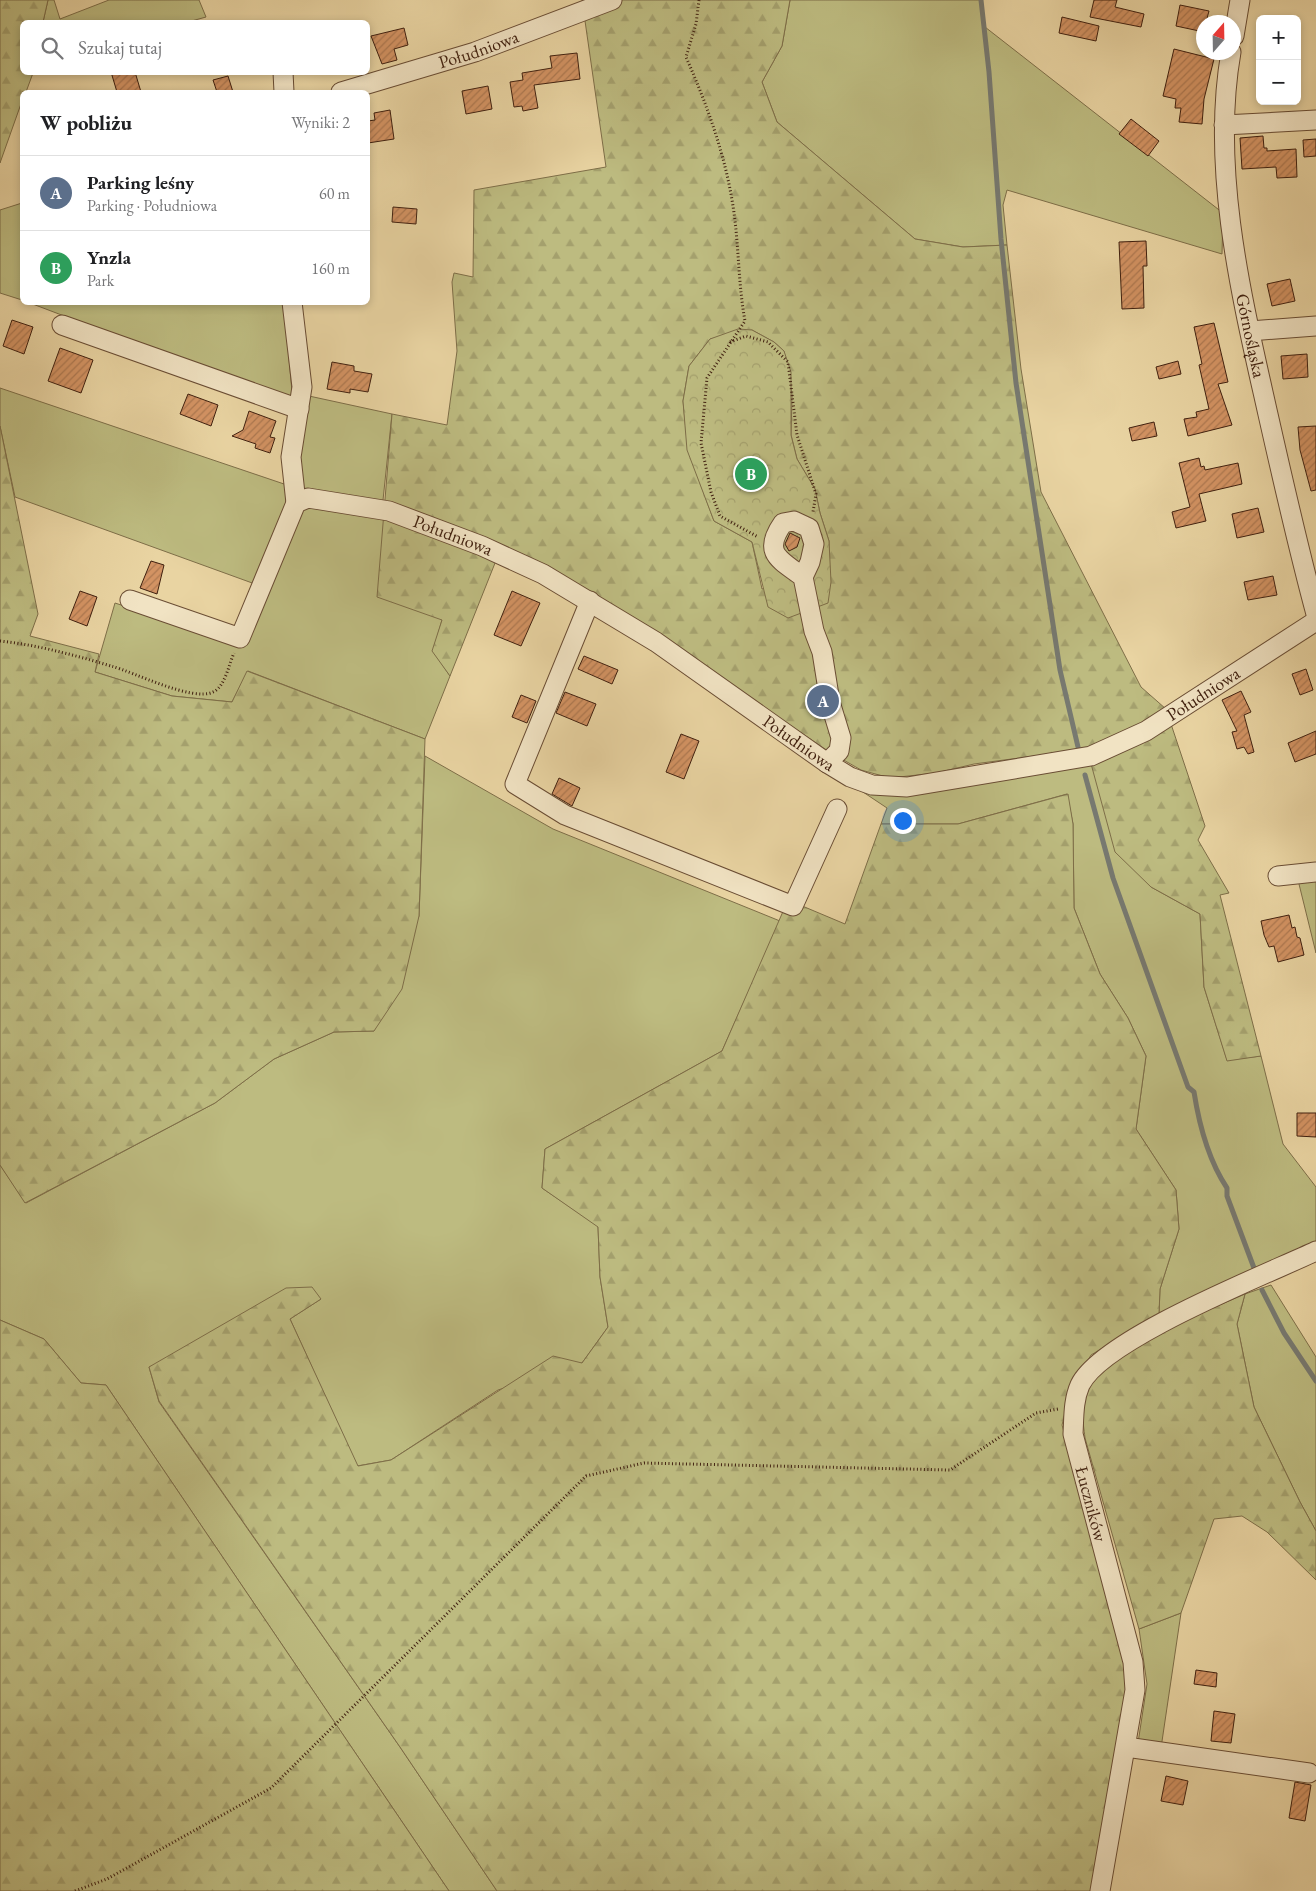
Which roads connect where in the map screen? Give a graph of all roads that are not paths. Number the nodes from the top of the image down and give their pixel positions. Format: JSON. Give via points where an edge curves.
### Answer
{"nodes":[{"id":1,"x":612,"y":0,"type":"edge"},
{"id":2,"x":1238,"y":0,"type":"edge"},
{"id":3,"x":1236,"y":15,"type":"edge"},
{"id":4,"x":1230,"y":60,"type":"edge"},
{"id":5,"x":283,"y":75,"type":"edge"},
{"id":6,"x":284,"y":90,"type":"edge"},
{"id":7,"x":349,"y":90,"type":"edge"},
{"id":8,"x":1316,"y":120,"type":"edge"},
{"id":9,"x":1224,"y":125,"type":"junction"},
{"id":10,"x":292,"y":305,"type":"edge"},
{"id":11,"x":62,"y":325,"type":"dead end"},
{"id":12,"x":1316,"y":326,"type":"edge"},
{"id":13,"x":1250,"y":331,"type":"junction"},
{"id":14,"x":299,"y":409,"type":"junction"},
{"id":15,"x":296,"y":503,"type":"junction"},
{"id":16,"x":1308,"y":553,"type":"edge"},
{"id":17,"x":803,"y":577,"type":"junction"},
{"id":18,"x":130,"y":600,"type":"dead end"},
{"id":19,"x":590,"y":601,"type":"junction"},
{"id":20,"x":1316,"y":614,"type":"edge"},
{"id":21,"x":1316,"y":621,"type":"edge"},
{"id":22,"x":827,"y":763,"type":"junction"},
{"id":23,"x":837,"y":809,"type":"dead end"},
{"id":24,"x":1316,"y":872,"type":"edge"},
{"id":25,"x":1278,"y":876,"type":"dead end"},
{"id":26,"x":1316,"y":1251,"type":"edge"},
{"id":27,"x":1126,"y":1746,"type":"junction"},
{"id":28,"x":1309,"y":1773,"type":"dead end"},
{"id":29,"x":1100,"y":1891,"type":"edge"}],
"edges":[{"from":1,"to":7,"type":"street","name":"Południowa","via":[[475,52]]},
{"from":2,"to":3,"type":"street"},
{"from":4,"to":9,"type":"street","name":"Górnośląska"},
{"from":5,"to":6,"type":"street"},
{"from":8,"to":9,"type":"street"},
{"from":9,"to":13,"type":"street","name":"Górnośląska","via":[[1232,243]]},
{"from":10,"to":14,"type":"street","via":[[302,387]]},
{"from":11,"to":14,"type":"street"},
{"from":12,"to":13,"type":"street"},
{"from":13,"to":16,"type":"street","name":"Górnośląska"},
{"from":14,"to":15,"type":"street","via":[[291,457]]},
{"from":15,"to":18,"type":"street","via":[[240,638]]},
{"from":15,"to":19,"type":"street","name":"Południowa","via":[[308,498],[389,511],[482,546],[543,574]]},
{"from":16,"to":20,"type":"street","name":"Górnośląska"},
{"from":17,"to":17,"type":"street","via":[[814,544],[809,528],[794,521],[783,523],[772,545],[775,554]]},
{"from":17,"to":22,"type":"street","via":[[814,631],[822,652],[830,702],[842,738],[839,751]]},
{"from":19,"to":22,"type":"street","name":"Południowa","via":[[656,642]]},
{"from":19,"to":23,"type":"street","via":[[515,784],[565,815],[793,906]]},
{"from":21,"to":22,"type":"street","name":"Południowa","via":[[1146,731],[1090,756],[907,786],[872,785]]},
{"from":24,"to":25,"type":"street"},
{"from":26,"to":27,"type":"street","name":"Łuczników","via":[[1160,1324],[1112,1351],[1092,1368],[1080,1385],[1074,1405],[1073,1434],[1133,1662],[1135,1690]]},
{"from":27,"to":28,"type":"street"},
{"from":27,"to":29,"type":"street","name":"Łuczników"}]}
